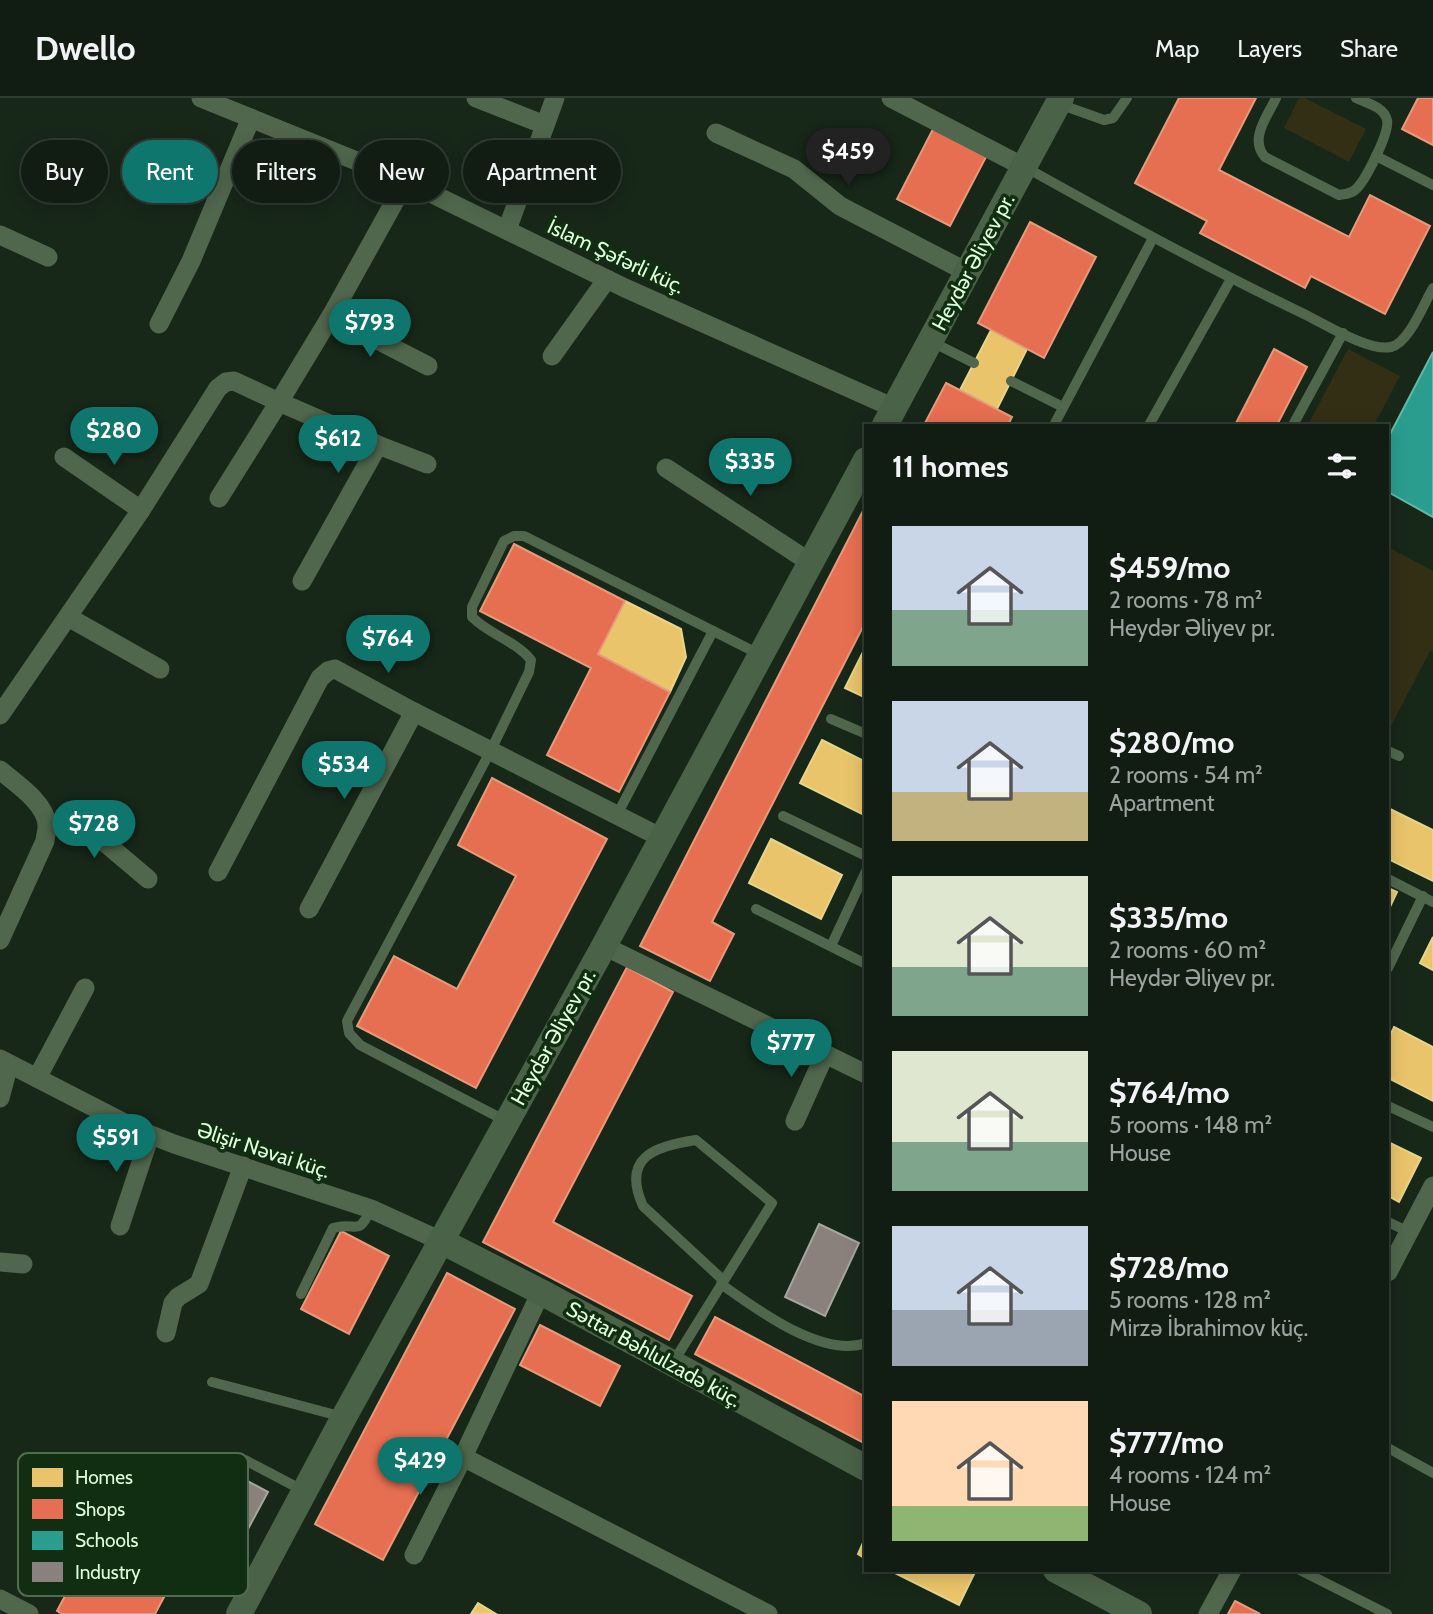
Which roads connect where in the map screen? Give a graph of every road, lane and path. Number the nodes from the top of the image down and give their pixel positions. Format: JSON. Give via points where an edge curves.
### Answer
{"nodes":[{"id":1,"x":201,"y":98,"type":"edge"},
{"id":2,"x":476,"y":98,"type":"edge"},
{"id":3,"x":555,"y":98,"type":"edge"},
{"id":4,"x":891,"y":98,"type":"edge"},
{"id":5,"x":1127,"y":98,"type":"edge"},
{"id":6,"x":1276,"y":98,"type":"edge"},
{"id":7,"x":1356,"y":98,"type":"edge"},
{"id":8,"x":1060,"y":101,"type":"edge"},
{"id":9,"x":251,"y":118,"type":"junction"},
{"id":10,"x":545,"y":125,"type":"junction"},
{"id":11,"x":716,"y":133,"type":"dead end"},
{"id":12,"x":1376,"y":156,"type":"junction"},
{"id":13,"x":354,"y":160,"type":"edge"},
{"id":14,"x":1024,"y":167,"type":"junction"},
{"id":15,"x":1433,"y":185,"type":"edge"},
{"id":16,"x":449,"y":202,"type":"edge"},
{"id":17,"x":394,"y":203,"type":"edge"},
{"id":18,"x":508,"y":230,"type":"junction"},
{"id":19,"x":0,"y":236,"type":"edge"},
{"id":20,"x":1153,"y":238,"type":"junction"},
{"id":21,"x":48,"y":257,"type":"dead end"},
{"id":22,"x":967,"y":272,"type":"junction"},
{"id":23,"x":607,"y":279,"type":"junction"},
{"id":24,"x":1231,"y":279,"type":"junction"},
{"id":25,"x":1433,"y":288,"type":"edge"},
{"id":26,"x":331,"y":316,"type":"junction"},
{"id":27,"x":159,"y":324,"type":"dead end"},
{"id":28,"x":1342,"y":333,"type":"junction"},
{"id":29,"x":930,"y":341,"type":"junction"},
{"id":30,"x":552,"y":356,"type":"dead end"},
{"id":31,"x":974,"y":363,"type":"dead end"},
{"id":32,"x":428,"y":366,"type":"dead end"},
{"id":33,"x":1011,"y":381,"type":"dead end"},
{"id":34,"x":279,"y":402,"type":"junction"},
{"id":35,"x":1063,"y":407,"type":"junction"},
{"id":36,"x":890,"y":416,"type":"edge"},
{"id":37,"x":1054,"y":424,"type":"edge"},
{"id":38,"x":1150,"y":424,"type":"edge"},
{"id":39,"x":1294,"y":424,"type":"edge"},
{"id":40,"x":378,"y":445,"type":"junction"},
{"id":41,"x":64,"y":457,"type":"dead end"},
{"id":42,"x":427,"y":464,"type":"dead end"},
{"id":43,"x":864,"y":464,"type":"edge"},
{"id":44,"x":666,"y":468,"type":"dead end"},
{"id":45,"x":219,"y":498,"type":"dead end"},
{"id":46,"x":141,"y":510,"type":"junction"},
{"id":47,"x":811,"y":563,"type":"junction"},
{"id":48,"x":302,"y":581,"type":"dead end"},
{"id":49,"x":68,"y":617,"type":"junction"},
{"id":50,"x":713,"y":631,"type":"junction"},
{"id":51,"x":761,"y":655,"type":"junction"},
{"id":52,"x":160,"y":669,"type":"dead end"},
{"id":53,"x":414,"y":712,"type":"junction"},
{"id":54,"x":0,"y":715,"type":"edge"},
{"id":55,"x":831,"y":719,"type":"dead end"},
{"id":56,"x":864,"y":733,"type":"edge"},
{"id":57,"x":1389,"y":751,"type":"edge"},
{"id":58,"x":490,"y":752,"type":"junction"},
{"id":59,"x":1399,"y":756,"type":"dead end"},
{"id":60,"x":0,"y":770,"type":"edge"},
{"id":61,"x":617,"y":815,"type":"junction"},
{"id":62,"x":783,"y":816,"type":"dead end"},
{"id":63,"x":47,"y":824,"type":"junction"},
{"id":64,"x":663,"y":838,"type":"junction"},
{"id":65,"x":864,"y":855,"type":"edge"},
{"id":66,"x":218,"y":872,"type":"dead end"},
{"id":67,"x":864,"y":875,"type":"edge"},
{"id":68,"x":148,"y":879,"type":"dead end"},
{"id":69,"x":1389,"y":880,"type":"edge"},
{"id":70,"x":1423,"y":897,"type":"junction"},
{"id":71,"x":1433,"y":901,"type":"edge"},
{"id":72,"x":309,"y":909,"type":"dead end"},
{"id":73,"x":756,"y":909,"type":"dead end"},
{"id":74,"x":0,"y":940,"type":"edge"},
{"id":75,"x":604,"y":946,"type":"junction"},
{"id":76,"x":831,"y":946,"type":"junction"},
{"id":77,"x":864,"y":963,"type":"edge"},
{"id":78,"x":1389,"y":966,"type":"edge"},
{"id":79,"x":85,"y":988,"type":"dead end"},
{"id":80,"x":825,"y":1054,"type":"junction"},
{"id":81,"x":5,"y":1062,"type":"edge"},
{"id":82,"x":864,"y":1073,"type":"edge"},
{"id":83,"x":37,"y":1078,"type":"junction"},
{"id":84,"x":0,"y":1098,"type":"edge"},
{"id":85,"x":1389,"y":1105,"type":"edge"},
{"id":86,"x":507,"y":1121,"type":"junction"},
{"id":87,"x":795,"y":1121,"type":"dead end"},
{"id":88,"x":1433,"y":1127,"type":"edge"},
{"id":89,"x":150,"y":1135,"type":"junction"},
{"id":90,"x":243,"y":1166,"type":"junction"},
{"id":91,"x":1433,"y":1186,"type":"edge"},
{"id":92,"x":371,"y":1209,"type":"junction"},
{"id":93,"x":1389,"y":1222,"type":"edge"},
{"id":94,"x":120,"y":1226,"type":"dead end"},
{"id":95,"x":1409,"y":1232,"type":"junction"},
{"id":96,"x":441,"y":1241,"type":"junction"},
{"id":97,"x":0,"y":1262,"type":"edge"},
{"id":98,"x":23,"y":1265,"type":"dead end"},
{"id":99,"x":1389,"y":1270,"type":"edge"},
{"id":100,"x":722,"y":1282,"type":"junction"},
{"id":101,"x":541,"y":1292,"type":"junction"},
{"id":102,"x":301,"y":1294,"type":"dead end"},
{"id":103,"x":166,"y":1333,"type":"dead end"},
{"id":104,"x":864,"y":1344,"type":"edge"},
{"id":105,"x":672,"y":1364,"type":"junction"},
{"id":106,"x":212,"y":1382,"type":"dead end"},
{"id":107,"x":344,"y":1417,"type":"junction"},
{"id":108,"x":1389,"y":1449,"type":"edge"},
{"id":109,"x":463,"y":1457,"type":"junction"},
{"id":110,"x":248,"y":1462,"type":"edge"},
{"id":111,"x":864,"y":1467,"type":"edge"},
{"id":112,"x":1433,"y":1474,"type":"edge"},
{"id":113,"x":305,"y":1491,"type":"junction"},
{"id":114,"x":414,"y":1555,"type":"dead end"},
{"id":115,"x":1060,"y":1572,"type":"edge"},
{"id":116,"x":1231,"y":1572,"type":"edge"},
{"id":117,"x":1304,"y":1572,"type":"edge"},
{"id":118,"x":0,"y":1599,"type":"edge"},
{"id":119,"x":247,"y":1611,"type":"edge"},
{"id":120,"x":29,"y":1614,"type":"edge"},
{"id":121,"x":768,"y":1614,"type":"edge"},
{"id":122,"x":1139,"y":1614,"type":"edge"},
{"id":123,"x":1208,"y":1614,"type":"edge"},
{"id":124,"x":1387,"y":1614,"type":"edge"}],
"edges":[{"from":1,"to":9,"type":"street","name":"İslam Şəfərli küç."},
{"from":2,"to":10,"type":"street"},
{"from":3,"to":10,"type":"street"},
{"from":4,"to":14,"type":"street"},
{"from":5,"to":8,"type":"lane","via":[[1113,118],[1104,120]]},
{"from":6,"to":12,"type":"lane","via":[[1256,140],[1265,157],[1339,195],[1357,189]]},
{"from":7,"to":12,"type":"lane","via":[[1380,109],[1387,119]]},
{"from":8,"to":14,"type":"main road","name":"Heydər Əliyev pr."},
{"from":9,"to":13,"type":"street","name":"İslam Şəfərli küç."},
{"from":9,"to":27,"type":"street","via":[[191,261]]},
{"from":10,"to":18,"type":"street"},
{"from":11,"to":22,"type":"street","via":[[794,169],[840,206]]},
{"from":12,"to":15,"type":"lane"},
{"from":14,"to":20,"type":"lane"},
{"from":14,"to":22,"type":"main road","name":"Heydər Əliyev pr."},
{"from":16,"to":18,"type":"street","name":"İslam Şəfərli küç."},
{"from":17,"to":26,"type":"street"},
{"from":18,"to":23,"type":"street","name":"İslam Şəfərli küç."},
{"from":19,"to":21,"type":"street"},
{"from":20,"to":24,"type":"lane"},
{"from":20,"to":35,"type":"lane"},
{"from":22,"to":29,"type":"main road","name":"Heydər Əliyev pr."},
{"from":23,"to":30,"type":"street"},
{"from":23,"to":36,"type":"street","name":"İslam Şəfərli küç."},
{"from":24,"to":28,"type":"lane"},
{"from":24,"to":38,"type":"lane"},
{"from":25,"to":28,"type":"lane","via":[[1406,337],[1390,348]]},
{"from":26,"to":32,"type":"street"},
{"from":26,"to":34,"type":"street"},
{"from":28,"to":39,"type":"lane"},
{"from":29,"to":31,"type":"lane"},
{"from":29,"to":36,"type":"main road","name":"Heydər Əliyev pr."},
{"from":33,"to":35,"type":"lane"},
{"from":34,"to":40,"type":"street"},
{"from":34,"to":45,"type":"street"},
{"from":34,"to":46,"type":"street","via":[[234,382],[218,388]]},
{"from":35,"to":37,"type":"lane"},
{"from":40,"to":42,"type":"street"},
{"from":40,"to":48,"type":"street"},
{"from":41,"to":46,"type":"street"},
{"from":43,"to":47,"type":"main road","name":"Heydər Əliyev pr."},
{"from":44,"to":47,"type":"street"},
{"from":46,"to":49,"type":"street"},
{"from":47,"to":51,"type":"main road","name":"Heydər Əliyev pr."},
{"from":49,"to":52,"type":"street"},
{"from":49,"to":54,"type":"street"},
{"from":50,"to":51,"type":"lane"},
{"from":50,"to":58,"type":"lane","via":[[524,536],[513,536],[504,541],[472,607],[472,617],[479,625],[524,651],[531,660]]},
{"from":50,"to":61,"type":"lane"},
{"from":51,"to":64,"type":"main road","name":"Heydər Əliyev pr."},
{"from":53,"to":58,"type":"street"},
{"from":53,"to":66,"type":"street","via":[[335,669],[328,671],[320,678]]},
{"from":53,"to":72,"type":"street"},
{"from":55,"to":56,"type":"lane"},
{"from":57,"to":59,"type":"lane"},
{"from":58,"to":61,"type":"street"},
{"from":58,"to":86,"type":"lane","via":[[347,1021],[349,1033],[360,1045]]},
{"from":60,"to":63,"type":"street","via":[[36,803]]},
{"from":61,"to":64,"type":"street"},
{"from":62,"to":65,"type":"lane"},
{"from":63,"to":68,"type":"street","via":[[89,833]]},
{"from":63,"to":74,"type":"street","via":[[45,841]]},
{"from":64,"to":75,"type":"main road","name":"Heydər Əliyev pr."},
{"from":67,"to":76,"type":"lane"},
{"from":69,"to":70,"type":"lane"},
{"from":70,"to":71,"type":"lane"},
{"from":70,"to":78,"type":"lane"},
{"from":73,"to":76,"type":"lane"},
{"from":75,"to":80,"type":"street"},
{"from":75,"to":86,"type":"main road","name":"Heydər Əliyev pr."},
{"from":76,"to":77,"type":"lane"},
{"from":79,"to":83,"type":"street"},
{"from":80,"to":82,"type":"street"},
{"from":80,"to":87,"type":"street"},
{"from":81,"to":83,"type":"street","name":"Əlişir Nəvai küç."},
{"from":81,"to":84,"type":"street"},
{"from":83,"to":89,"type":"street","name":"Əlişir Nəvai küç."},
{"from":85,"to":88,"type":"lane"},
{"from":86,"to":96,"type":"main road","name":"Heydər Əliyev pr."},
{"from":89,"to":90,"type":"street","name":"Əlişir Nəvai küç."},
{"from":89,"to":94,"type":"street"},
{"from":90,"to":92,"type":"street","name":"Əlişir Nəvai küç."},
{"from":90,"to":103,"type":"street","via":[[199,1284],[173,1303]]},
{"from":91,"to":95,"type":"street"},
{"from":92,"to":96,"type":"street","name":"Əlişir Nəvai küç."},
{"from":92,"to":102,"type":"lane","via":[[363,1225],[334,1228]]},
{"from":93,"to":95,"type":"lane"},
{"from":95,"to":99,"type":"street"},
{"from":96,"to":101,"type":"main road","name":"Səttar Bəhlulzadə küç."},
{"from":96,"to":107,"type":"main road","name":"Heydər Əliyev pr."},
{"from":97,"to":98,"type":"street"},
{"from":100,"to":100,"type":"lane","via":[[772,1203],[696,1140],[665,1145],[648,1154],[637,1173],[636,1190],[643,1206]]},
{"from":100,"to":104,"type":"lane","via":[[776,1322],[821,1342]]},
{"from":100,"to":105,"type":"lane"},
{"from":101,"to":105,"type":"main road","name":"Səttar Bəhlulzadə küç."},
{"from":101,"to":109,"type":"street"},
{"from":105,"to":111,"type":"main road","name":"Səttar Bəhlulzadə küç."},
{"from":106,"to":107,"type":"lane"},
{"from":107,"to":113,"type":"main road","name":"Heydər Əliyev pr."},
{"from":108,"to":112,"type":"lane"},
{"from":109,"to":114,"type":"street"},
{"from":109,"to":121,"type":"street"},
{"from":110,"to":113,"type":"lane"},
{"from":113,"to":119,"type":"main road","name":"Heydər Əliyev pr."},
{"from":115,"to":122,"type":"main road"},
{"from":116,"to":123,"type":"street"},
{"from":117,"to":124,"type":"lane"},
{"from":118,"to":120,"type":"street"}]}
